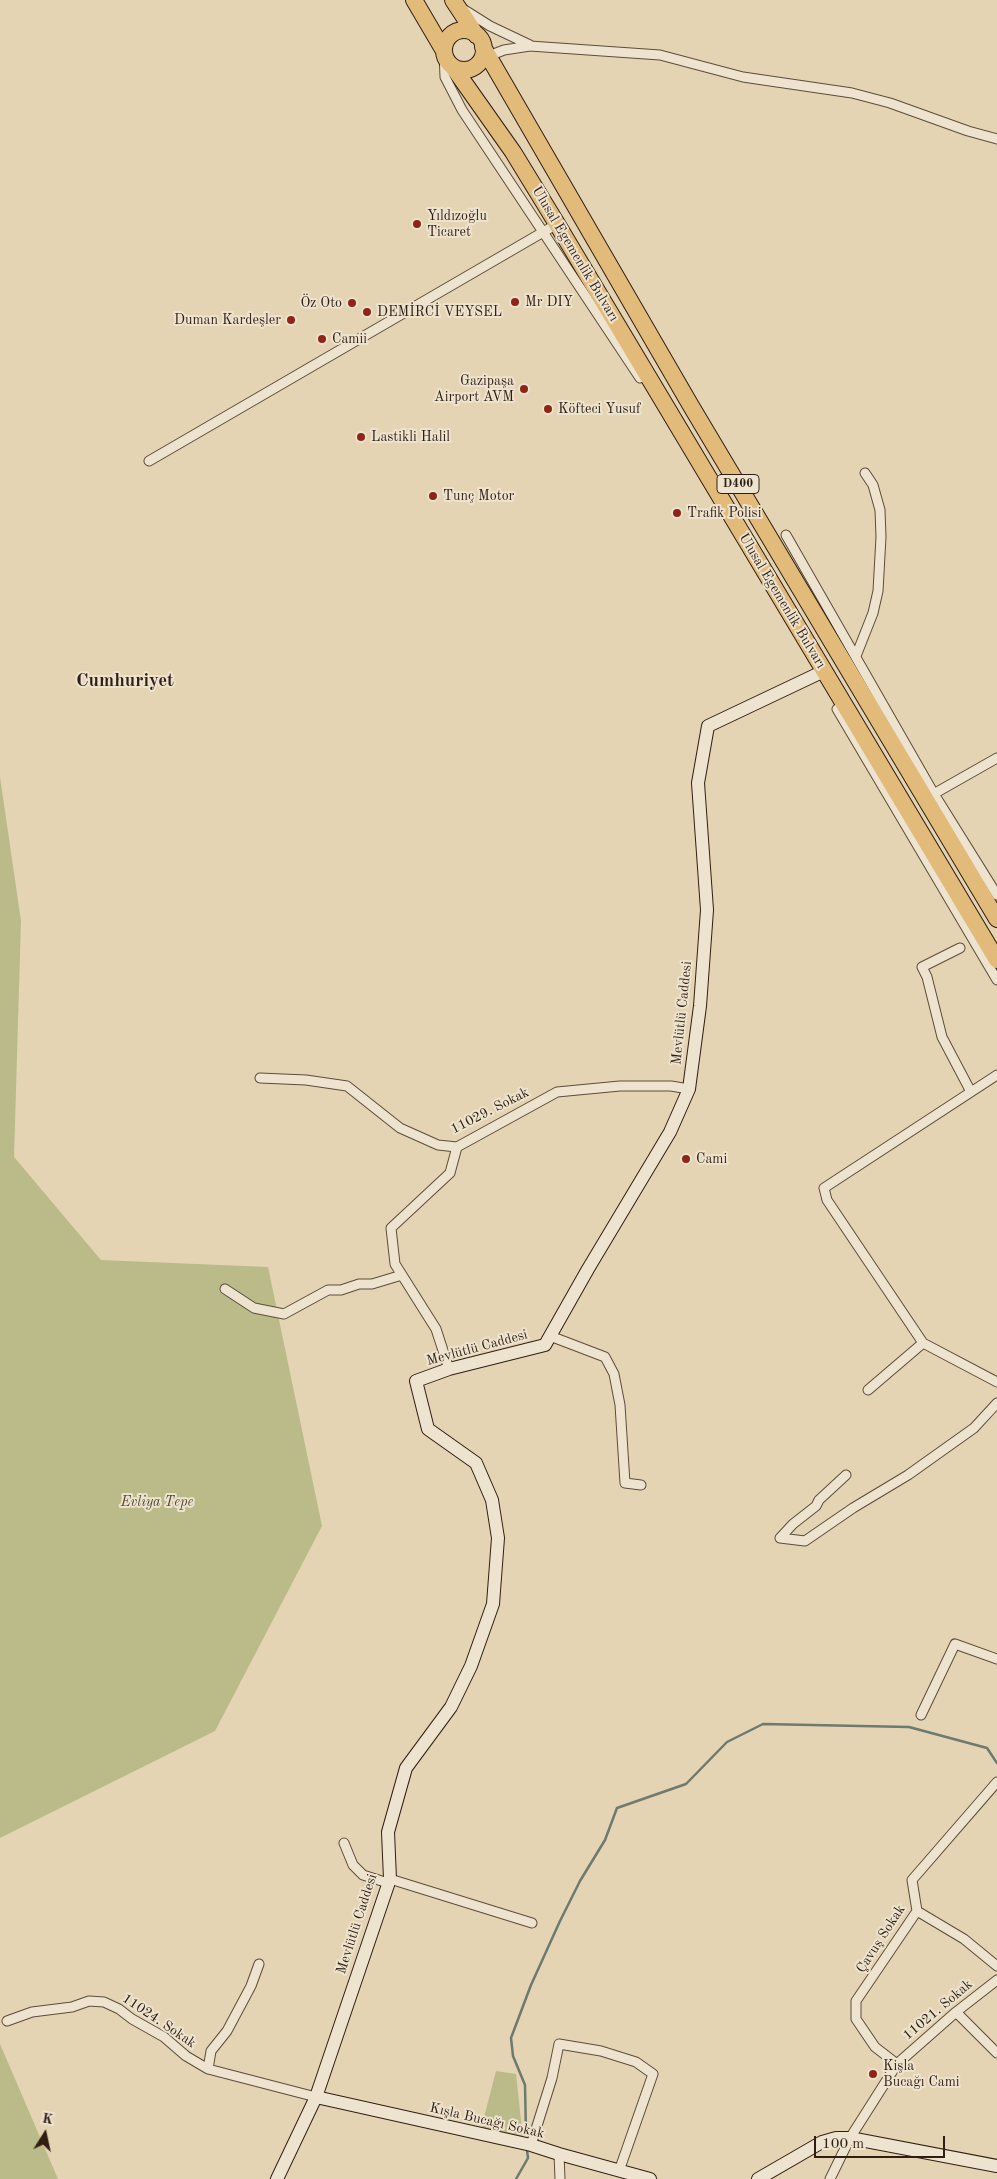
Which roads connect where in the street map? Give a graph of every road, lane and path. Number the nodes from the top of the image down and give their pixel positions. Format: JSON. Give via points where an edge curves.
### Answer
{"nodes":[{"id":1,"x":414,"y":0,"type":"edge"},
{"id":2,"x":455,"y":2,"type":"edge"},
{"id":3,"x":530,"y":46,"type":"junction"},
{"id":4,"x":482,"y":49,"type":"junction"},
{"id":5,"x":444,"y":52,"type":"junction"},
{"id":6,"x":453,"y":67,"type":"junction"},
{"id":7,"x":997,"y":139,"type":"edge"},
{"id":8,"x":557,"y":224,"type":"junction"},
{"id":9,"x":542,"y":233,"type":"junction"},
{"id":10,"x":660,"y":402,"type":"junction"},
{"id":11,"x":149,"y":461,"type":"dead end"},
{"id":12,"x":865,"y":473,"type":"dead end"},
{"id":13,"x":786,"y":536,"type":"dead end"},
{"id":14,"x":856,"y":656,"type":"junction"},
{"id":15,"x":820,"y":673,"type":"junction"},
{"id":16,"x":997,"y":758,"type":"edge"},
{"id":17,"x":930,"y":796,"type":"junction"},
{"id":18,"x":997,"y":895,"type":"edge"},
{"id":19,"x":995,"y":912,"type":"edge"},
{"id":20,"x":960,"y":948,"type":"dead end"},
{"id":21,"x":997,"y":960,"type":"edge"},
{"id":22,"x":997,"y":980,"type":"edge"},
{"id":23,"x":997,"y":1075,"type":"edge"},
{"id":24,"x":260,"y":1078,"type":"dead end"},
{"id":25,"x":689,"y":1089,"type":"junction"},
{"id":26,"x":971,"y":1092,"type":"junction"},
{"id":27,"x":457,"y":1147,"type":"junction"},
{"id":28,"x":402,"y":1275,"type":"junction"},
{"id":29,"x":225,"y":1289,"type":"dead end"},
{"id":30,"x":550,"y":1336,"type":"junction"},
{"id":31,"x":924,"y":1343,"type":"junction"},
{"id":32,"x":449,"y":1369,"type":"junction"},
{"id":33,"x":997,"y":1382,"type":"edge"},
{"id":34,"x":868,"y":1390,"type":"dead end"},
{"id":35,"x":997,"y":1403,"type":"edge"},
{"id":36,"x":846,"y":1475,"type":"dead end"},
{"id":37,"x":640,"y":1485,"type":"dead end"},
{"id":38,"x":997,"y":1659,"type":"edge"},
{"id":39,"x":921,"y":1716,"type":"dead end"},
{"id":40,"x":997,"y":1782,"type":"edge"},
{"id":41,"x":344,"y":1843,"type":"dead end"},
{"id":42,"x":389,"y":1881,"type":"junction"},
{"id":43,"x":917,"y":1911,"type":"junction"},
{"id":44,"x":532,"y":1923,"type":"dead end"},
{"id":45,"x":259,"y":1964,"type":"dead end"},
{"id":46,"x":997,"y":1966,"type":"edge"},
{"id":47,"x":997,"y":1980,"type":"edge"},
{"id":48,"x":956,"y":2012,"type":"junction"},
{"id":49,"x":7,"y":2022,"type":"dead end"},
{"id":50,"x":997,"y":2053,"type":"edge"},
{"id":51,"x":897,"y":2064,"type":"junction"},
{"id":52,"x":208,"y":2069,"type":"junction"},
{"id":53,"x":316,"y":2097,"type":"junction"},
{"id":54,"x":850,"y":2138,"type":"junction"},
{"id":55,"x":531,"y":2144,"type":"junction"},
{"id":56,"x":559,"y":2154,"type":"junction"},
{"id":57,"x":997,"y":2166,"type":"edge"},
{"id":58,"x":618,"y":2171,"type":"junction"},
{"id":59,"x":277,"y":2179,"type":"edge"},
{"id":60,"x":560,"y":2179,"type":"edge"},
{"id":61,"x":650,"y":2179,"type":"edge"},
{"id":62,"x":758,"y":2179,"type":"edge"},
{"id":63,"x":830,"y":2179,"type":"edge"}],
"edges":[{"from":1,"to":5,"type":"highway"},
{"from":2,"to":3,"type":"street","via":[[490,26]]},
{"from":2,"to":4,"type":"highway","name":"Ulusal Egemenlik Bulvarı","number":"D400"},
{"from":3,"to":4,"type":"street"},
{"from":3,"to":7,"type":"street","via":[[660,55],[743,77],[852,92]]},
{"from":4,"to":5,"type":"highway","via":[[470,32],[457,32],[447,40]]},
{"from":4,"to":6,"type":"highway","via":[[472,68],[459,70]]},
{"from":4,"to":17,"type":"highway","name":"Ulusal Egemenlik Bulvarı","number":"D400","via":[[691,406]]},
{"from":5,"to":6,"type":"highway"},
{"from":5,"to":9,"type":"street","via":[[443,68],[450,91]]},
{"from":6,"to":8,"type":"highway","name":"Ulusal Egemenlik Bulvarı","number":"D400","via":[[513,152]]},
{"from":8,"to":9,"type":"street"},
{"from":8,"to":10,"type":"highway","name":"Ulusal Egemenlik Bulvarı","number":"D400"},
{"from":9,"to":10,"type":"street"},
{"from":9,"to":11,"type":"street"},
{"from":10,"to":15,"type":"highway","name":"Ulusal Egemenlik Bulvarı","number":"D400"},
{"from":12,"to":14,"type":"street","via":[[873,485],[880,510],[881,537],[877,598]]},
{"from":13,"to":14,"type":"street"},
{"from":14,"to":17,"type":"street"},
{"from":15,"to":21,"type":"highway","name":"Ulusal Egemenlik Bulvarı","number":"D400"},
{"from":15,"to":22,"type":"street"},
{"from":15,"to":25,"type":"street","name":"Mevlütlü Caddesi","via":[[708,726],[698,784],[707,910],[700,1006]]},
{"from":16,"to":17,"type":"street"},
{"from":17,"to":18,"type":"street"},
{"from":17,"to":19,"type":"highway","name":"Ulusal Egemenlik Bulvarı","number":"D400"},
{"from":20,"to":26,"type":"street","via":[[922,967],[942,1037]]},
{"from":23,"to":26,"type":"street"},
{"from":24,"to":27,"type":"street","name":"11029. Sokak","via":[[347,1086],[400,1128],[438,1145]]},
{"from":25,"to":27,"type":"street","name":"11029. Sokak","via":[[620,1086],[557,1092]]},
{"from":25,"to":30,"type":"street","name":"Mevlütlü Caddesi","via":[[670,1132]]},
{"from":26,"to":31,"type":"street","via":[[824,1188],[827,1200]]},
{"from":27,"to":28,"type":"street","via":[[450,1173],[391,1228],[395,1264]]},
{"from":28,"to":29,"type":"street","via":[[372,1284],[328,1290],[284,1314],[254,1308]]},
{"from":28,"to":32,"type":"street","via":[[436,1329]]},
{"from":30,"to":32,"type":"street","name":"Mevlütlü Caddesi","via":[[545,1345]]},
{"from":30,"to":37,"type":"street","via":[[604,1357],[614,1374],[620,1405],[625,1483]]},
{"from":31,"to":33,"type":"street"},
{"from":31,"to":34,"type":"street"},
{"from":32,"to":42,"type":"street","name":"Mevlütlü Caddesi","via":[[416,1381],[428,1429],[476,1463],[492,1500],[498,1538],[493,1604],[471,1666],[451,1707],[406,1768],[388,1832]]},
{"from":35,"to":36,"type":"street","via":[[974,1428],[805,1541],[780,1538]]},
{"from":38,"to":39,"type":"street","via":[[955,1644]]},
{"from":40,"to":43,"type":"street","name":"Çavuş Sokak","via":[[912,1880]]},
{"from":41,"to":42,"type":"street","via":[[353,1865],[363,1876]]},
{"from":42,"to":44,"type":"street"},
{"from":42,"to":53,"type":"street","name":"Mevlütlü Caddesi"},
{"from":43,"to":46,"type":"street","via":[[964,1938]]},
{"from":43,"to":51,"type":"street","name":"Çavuş Sokak","via":[[856,2001],[856,2019],[875,2047]]},
{"from":45,"to":52,"type":"street","name":"11024. Sokak","via":[[227,2031],[211,2051]]},
{"from":47,"to":48,"type":"street","name":"11021. Sokak"},
{"from":48,"to":50,"type":"street"},
{"from":48,"to":51,"type":"street","name":"11021. Sokak"},
{"from":49,"to":52,"type":"street","name":"11024. Sokak","via":[[32,2012],[72,2007],[89,2001],[104,2002],[164,2037]]},
{"from":51,"to":54,"type":"street","name":"11021. Sokak"},
{"from":52,"to":53,"type":"street","name":"11024. Sokak"},
{"from":53,"to":55,"type":"street","name":"Kışla Bucağı Sokak"},
{"from":53,"to":59,"type":"street","name":"Mevlütlü Caddesi"},
{"from":54,"to":57,"type":"street"},
{"from":54,"to":62,"type":"street","via":[[822,2142]]},
{"from":54,"to":63,"type":"street","name":"11021. Sokak"},
{"from":55,"to":56,"type":"street","name":"Kışla Bucağı Sokak"},
{"from":55,"to":58,"type":"street","via":[[559,2044],[601,2051],[636,2062],[653,2074]]},
{"from":56,"to":58,"type":"street","name":"Kışla Bucağı Sokak"},
{"from":56,"to":60,"type":"street"},
{"from":58,"to":61,"type":"street","name":"Kışla Bucağı Sokak"}]}
